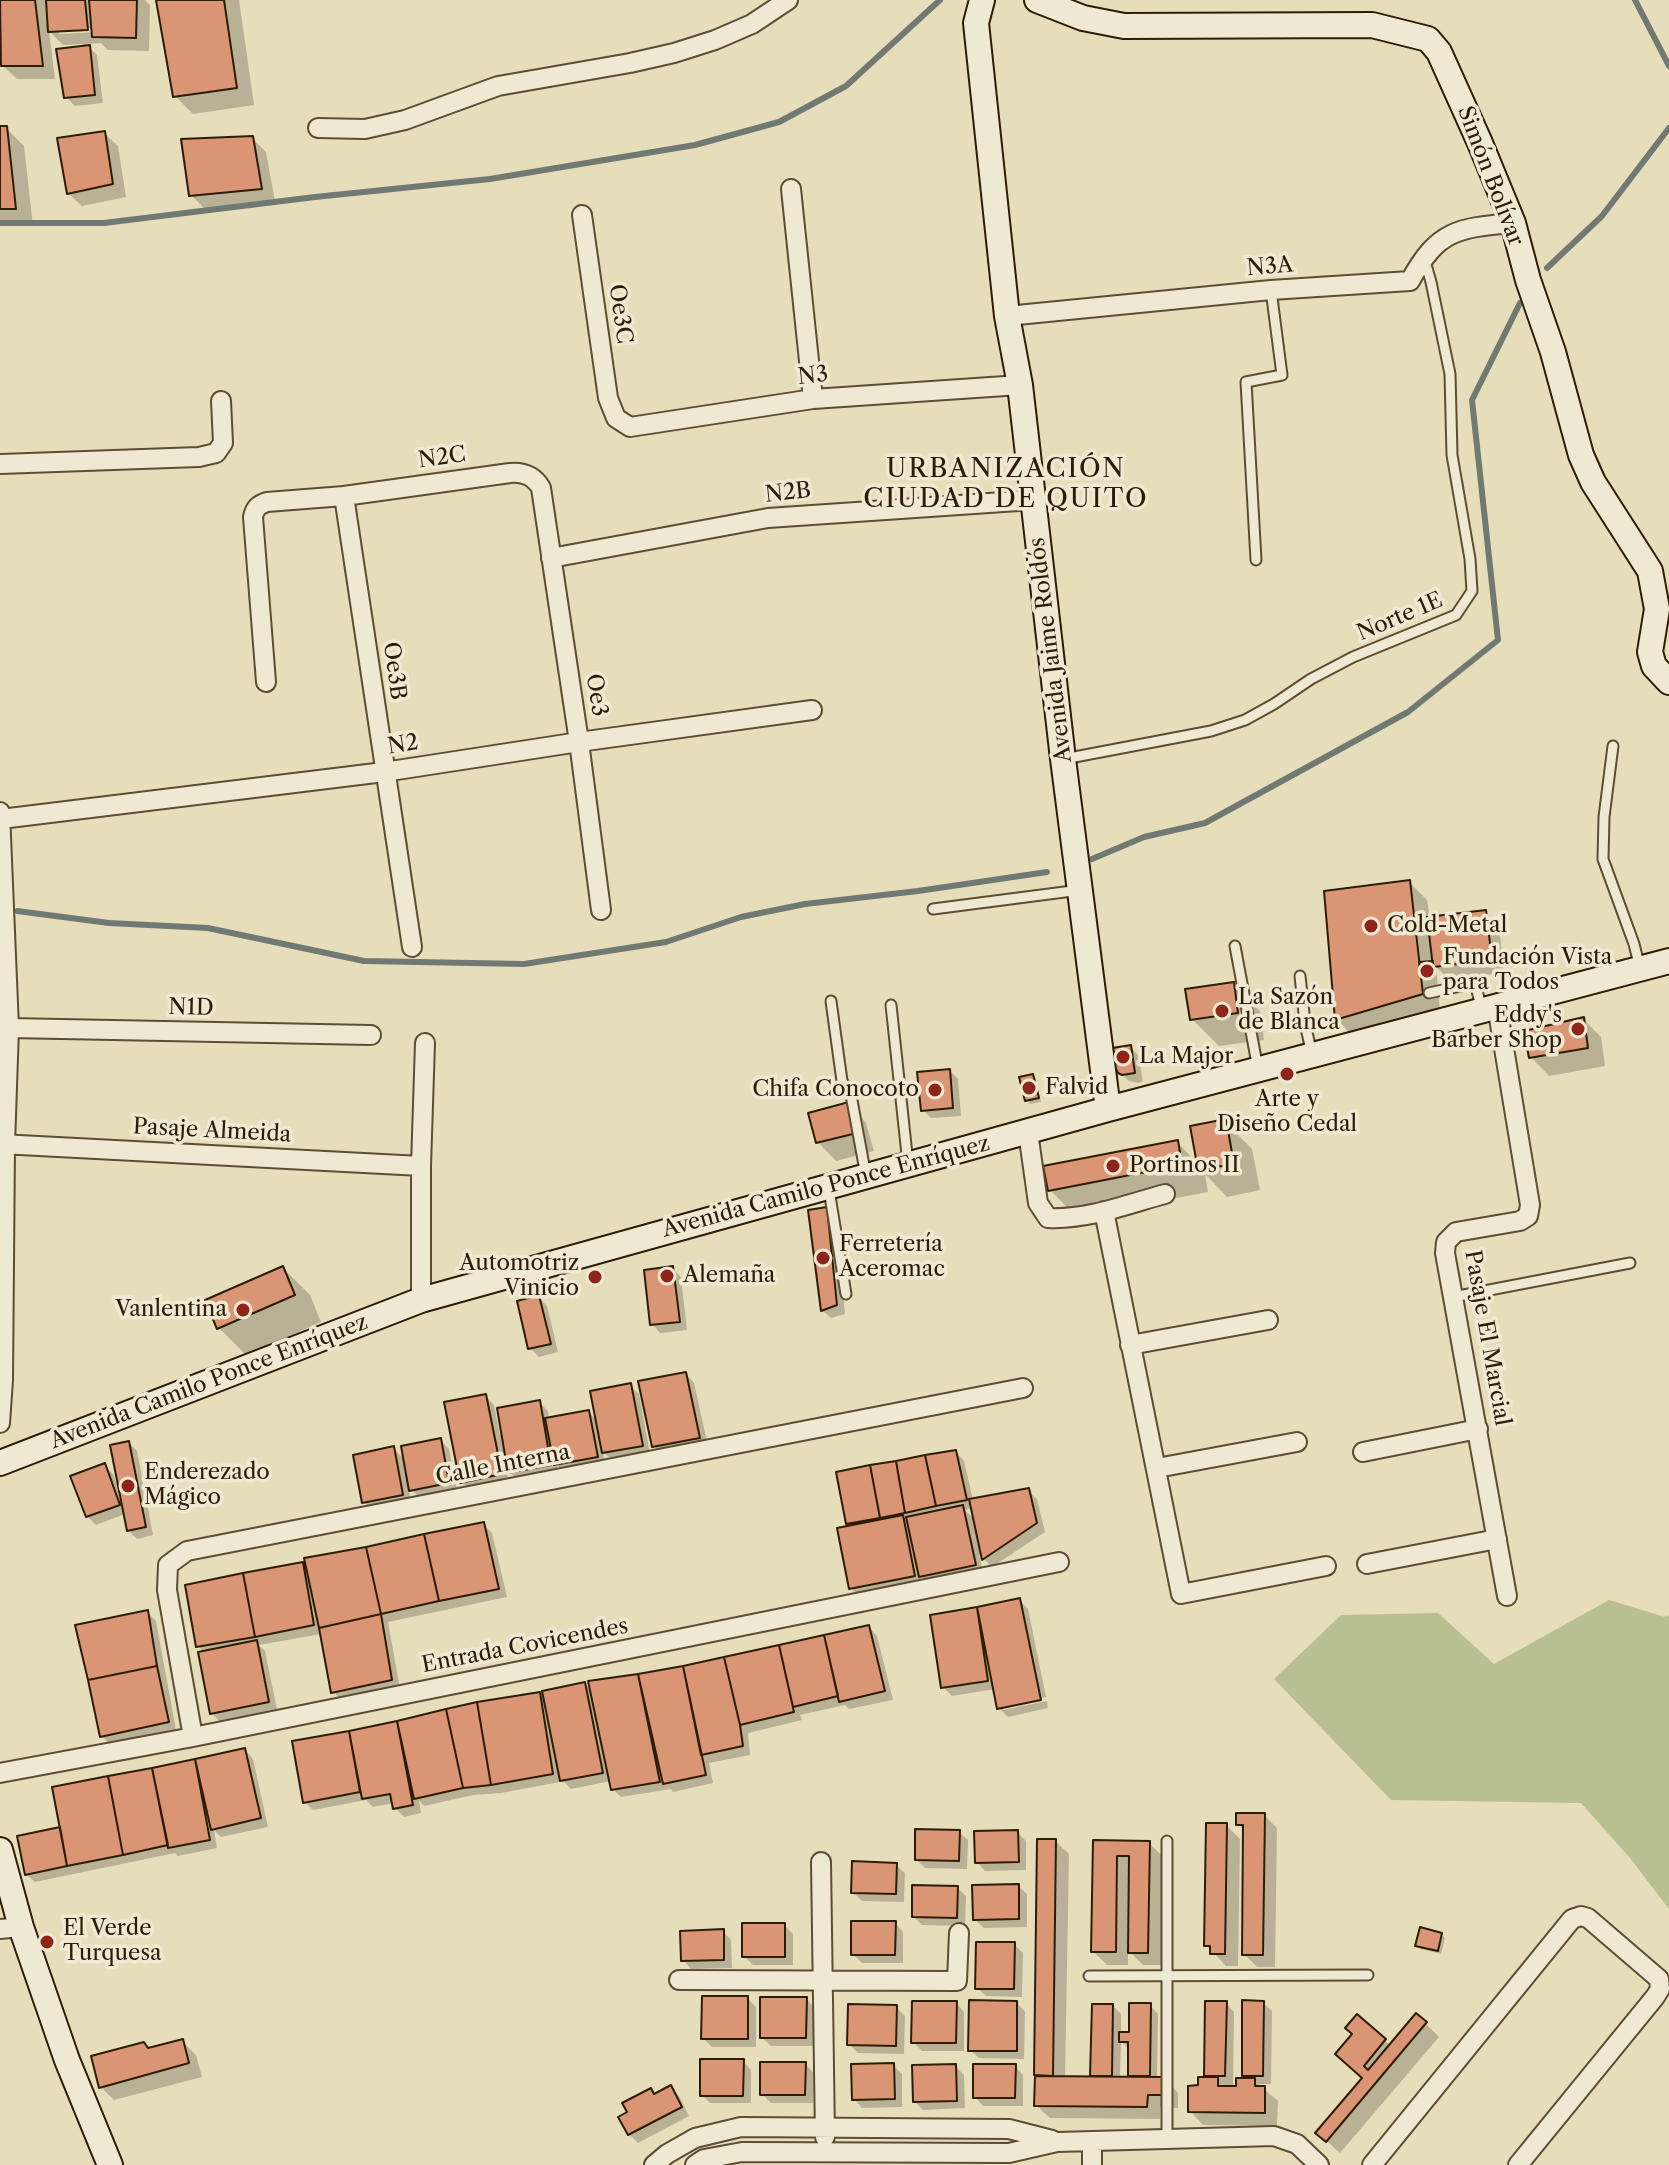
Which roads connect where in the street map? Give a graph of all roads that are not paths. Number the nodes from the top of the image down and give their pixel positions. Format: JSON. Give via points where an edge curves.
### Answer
{"nodes":[{"id":1,"x":788,"y":0,"type":"edge"},
{"id":2,"x":982,"y":0,"type":"edge"},
{"id":3,"x":1037,"y":0,"type":"edge"},
{"id":4,"x":318,"y":128,"type":"dead end"},
{"id":5,"x":791,"y":189,"type":"dead end"},
{"id":6,"x":582,"y":215,"type":"dead end"},
{"id":7,"x":1513,"y":223,"type":"junction"},
{"id":8,"x":1421,"y":260,"type":"junction"},
{"id":9,"x":1271,"y":290,"type":"junction"},
{"id":10,"x":1007,"y":316,"type":"junction"},
{"id":11,"x":1020,"y":385,"type":"junction"},
{"id":12,"x":813,"y":399,"type":"junction"},
{"id":13,"x":221,"y":401,"type":"dead end"},
{"id":14,"x":616,"y":418,"type":"joint"},
{"id":15,"x":0,"y":464,"type":"edge"},
{"id":16,"x":541,"y":488,"type":"joint"},
{"id":17,"x":344,"y":496,"type":"junction"},
{"id":18,"x":1033,"y":500,"type":"junction"},
{"id":19,"x":551,"y":558,"type":"junction"},
{"id":20,"x":1256,"y":560,"type":"dead end"},
{"id":21,"x":266,"y":682,"type":"dead end"},
{"id":22,"x":1669,"y":682,"type":"edge"},
{"id":23,"x":812,"y":710,"type":"dead end"},
{"id":24,"x":579,"y":742,"type":"junction"},
{"id":25,"x":1613,"y":746,"type":"dead end"},
{"id":26,"x":1063,"y":759,"type":"junction"},
{"id":27,"x":384,"y":772,"type":"junction"},
{"id":28,"x":0,"y":812,"type":"edge"},
{"id":29,"x":1,"y":819,"type":"edge"},
{"id":30,"x":1080,"y":890,"type":"junction"},
{"id":31,"x":933,"y":909,"type":"dead end"},
{"id":32,"x":601,"y":910,"type":"dead end"},
{"id":33,"x":1235,"y":946,"type":"dead end"},
{"id":34,"x":412,"y":947,"type":"dead end"},
{"id":35,"x":1669,"y":961,"type":"edge"},
{"id":36,"x":1640,"y":969,"type":"junction"},
{"id":37,"x":1300,"y":976,"type":"dead end"},
{"id":38,"x":1429,"y":993,"type":"dead end"},
{"id":39,"x":831,"y":1001,"type":"dead end"},
{"id":40,"x":891,"y":1005,"type":"dead end"},
{"id":41,"x":1489,"y":1008,"type":"junction"},
{"id":42,"x":9,"y":1028,"type":"junction"},
{"id":43,"x":371,"y":1035,"type":"dead end"},
{"id":44,"x":425,"y":1043,"type":"dead end"},
{"id":45,"x":1312,"y":1055,"type":"junction"},
{"id":46,"x":1258,"y":1069,"type":"junction"},
{"id":47,"x":1108,"y":1109,"type":"junction"},
{"id":48,"x":1028,"y":1132,"type":"junction"},
{"id":49,"x":2,"y":1144,"type":"edge"},
{"id":50,"x":908,"y":1164,"type":"junction"},
{"id":51,"x":421,"y":1166,"type":"junction"},
{"id":52,"x":866,"y":1176,"type":"junction"},
{"id":53,"x":829,"y":1186,"type":"junction"},
{"id":54,"x":1165,"y":1194,"type":"dead end"},
{"id":55,"x":1104,"y":1211,"type":"junction"},
{"id":56,"x":1630,"y":1263,"type":"dead end"},
{"id":57,"x":846,"y":1294,"type":"dead end"},
{"id":58,"x":1453,"y":1297,"type":"junction"},
{"id":59,"x":421,"y":1300,"type":"junction"},
{"id":60,"x":1268,"y":1320,"type":"dead end"},
{"id":61,"x":1130,"y":1345,"type":"junction"},
{"id":62,"x":1,"y":1380,"type":"edge"},
{"id":63,"x":1023,"y":1388,"type":"dead end"},
{"id":64,"x":0,"y":1423,"type":"edge"},
{"id":65,"x":1478,"y":1429,"type":"junction"},
{"id":66,"x":1297,"y":1442,"type":"dead end"},
{"id":67,"x":1363,"y":1452,"type":"dead end"},
{"id":68,"x":0,"y":1463,"type":"edge"},
{"id":69,"x":1157,"y":1468,"type":"junction"},
{"id":70,"x":1497,"y":1539,"type":"junction"},
{"id":71,"x":1059,"y":1562,"type":"dead end"},
{"id":72,"x":1367,"y":1564,"type":"dead end"},
{"id":73,"x":1326,"y":1566,"type":"dead end"},
{"id":74,"x":1507,"y":1596,"type":"dead end"},
{"id":75,"x":193,"y":1737,"type":"junction"},
{"id":76,"x":0,"y":1773,"type":"edge"},
{"id":77,"x":1167,"y":1841,"type":"dead end"},
{"id":78,"x":0,"y":1850,"type":"edge"},
{"id":79,"x":821,"y":1862,"type":"dead end"},
{"id":80,"x":10,"y":1928,"type":"edge"},
{"id":81,"x":959,"y":1933,"type":"dead end"},
{"id":82,"x":1368,"y":1975,"type":"dead end"},
{"id":83,"x":1089,"y":1976,"type":"dead end"},
{"id":84,"x":1167,"y":1977,"type":"junction"},
{"id":85,"x":679,"y":1980,"type":"dead end"},
{"id":86,"x":823,"y":1980,"type":"junction"},
{"id":87,"x":826,"y":2127,"type":"junction"},
{"id":88,"x":893,"y":2128,"type":"junction"},
{"id":89,"x":1167,"y":2139,"type":"junction"},
{"id":90,"x":1092,"y":2141,"type":"junction"},
{"id":91,"x":1057,"y":2142,"type":"junction"},
{"id":92,"x":824,"y":2151,"type":"junction"},
{"id":93,"x":891,"y":2152,"type":"junction"},
{"id":94,"x":110,"y":2165,"type":"edge"},
{"id":95,"x":654,"y":2165,"type":"edge"},
{"id":96,"x":695,"y":2165,"type":"edge"},
{"id":97,"x":1092,"y":2165,"type":"edge"},
{"id":98,"x":1319,"y":2165,"type":"edge"},
{"id":99,"x":1372,"y":2165,"type":"edge"},
{"id":100,"x":1518,"y":2165,"type":"edge"}],
"edges":[{"from":1,"to":4,"type":"street","via":[[752,24],[674,53],[498,86],[365,129]]},
{"from":2,"to":10,"type":"street","name":"Avenida Jaime Roldós","via":[[976,23]]},
{"from":3,"to":7,"type":"street","name":"Simón Bolívar","via":[[1083,18],[1124,26],[1372,25],[1420,35],[1439,52]]},
{"from":5,"to":12,"type":"street"},
{"from":6,"to":14,"type":"street","name":"Oe3C","via":[[608,398]]},
{"from":7,"to":8,"type":"street","name":"N3A","via":[[1451,234]]},
{"from":7,"to":22,"type":"street","name":"Simón Bolívar","via":[[1581,455],[1650,571],[1657,609],[1650,652],[1654,666]]},
{"from":8,"to":9,"type":"street","name":"N3A","via":[[1410,281]]},
{"from":8,"to":26,"type":"lane","name":"Norte 1E","via":[[1431,282],[1450,374],[1452,455],[1470,559],[1472,591],[1456,615],[1353,657],[1245,720]]},
{"from":9,"to":10,"type":"street","name":"N3A"},
{"from":9,"to":20,"type":"lane","via":[[1282,375],[1246,382]]},
{"from":10,"to":11,"type":"street","name":"Avenida Jaime Roldós"},
{"from":11,"to":12,"type":"street","name":"N3"},
{"from":11,"to":18,"type":"street","name":"Avenida Jaime Roldós"},
{"from":12,"to":14,"type":"street","name":"N3","via":[[630,427]]},
{"from":13,"to":15,"type":"street","via":[[223,443],[216,453]]},
{"from":16,"to":17,"type":"street","name":"N2C","via":[[527,475],[510,473]]},
{"from":16,"to":19,"type":"street","name":"Oe3"},
{"from":17,"to":21,"type":"street","name":"N2C","via":[[267,502],[255,509]]},
{"from":17,"to":27,"type":"street","name":"Oe3B"},
{"from":18,"to":19,"type":"street","name":"N2B","via":[[768,518]]},
{"from":18,"to":26,"type":"street","name":"Avenida Jaime Roldós"},
{"from":19,"to":24,"type":"street","name":"Oe3"},
{"from":23,"to":24,"type":"street","name":"N2"},
{"from":24,"to":27,"type":"street","name":"N2"},
{"from":24,"to":32,"type":"street","name":"Oe3"},
{"from":25,"to":36,"type":"lane","via":[[1603,859]]},
{"from":26,"to":30,"type":"street","name":"Avenida Jaime Roldós"},
{"from":27,"to":29,"type":"street","name":"N2"},
{"from":27,"to":34,"type":"street","name":"Oe3B"},
{"from":28,"to":29,"type":"street"},
{"from":29,"to":42,"type":"street"},
{"from":30,"to":31,"type":"lane"},
{"from":30,"to":47,"type":"street","name":"Avenida Jaime Roldós"},
{"from":33,"to":46,"type":"lane"},
{"from":35,"to":36,"type":"street","name":"Avenida Camilo Ponce Enríquez"},
{"from":36,"to":41,"type":"street","name":"Avenida Camilo Ponce Enríquez"},
{"from":37,"to":45,"type":"lane"},
{"from":38,"to":41,"type":"lane","via":[[1474,985]]},
{"from":39,"to":52,"type":"lane","via":[[842,1081],[851,1095]]},
{"from":40,"to":50,"type":"lane"},
{"from":41,"to":45,"type":"street","name":"Avenida Camilo Ponce Enríquez"},
{"from":41,"to":58,"type":"street","name":"Pasaje El Marcial","via":[[1530,1205],[1528,1216],[1520,1221],[1456,1232],[1446,1242]]},
{"from":42,"to":43,"type":"street","name":"N1D"},
{"from":42,"to":49,"type":"street"},
{"from":44,"to":51,"type":"street"},
{"from":45,"to":46,"type":"street","name":"Avenida Camilo Ponce Enríquez"},
{"from":46,"to":47,"type":"street","name":"Avenida Camilo Ponce Enríquez"},
{"from":47,"to":48,"type":"street","name":"Avenida Camilo Ponce Enríquez"},
{"from":48,"to":50,"type":"street","name":"Avenida Camilo Ponce Enríquez"},
{"from":48,"to":55,"type":"street","via":[[1038,1203],[1048,1218]]},
{"from":49,"to":51,"type":"street","name":"Pasaje Almeida"},
{"from":49,"to":62,"type":"street"},
{"from":50,"to":52,"type":"street","name":"Avenida Camilo Ponce Enríquez"},
{"from":51,"to":59,"type":"street"},
{"from":52,"to":53,"type":"street","name":"Avenida Camilo Ponce Enríquez"},
{"from":53,"to":57,"type":"lane"},
{"from":53,"to":59,"type":"street","name":"Avenida Camilo Ponce Enríquez"},
{"from":54,"to":55,"type":"street"},
{"from":55,"to":61,"type":"street"},
{"from":56,"to":58,"type":"lane"},
{"from":58,"to":65,"type":"street","name":"Pasaje El Marcial"},
{"from":59,"to":68,"type":"street","name":"Avenida Camilo Ponce Enríquez"},
{"from":60,"to":61,"type":"street"},
{"from":61,"to":69,"type":"street"},
{"from":62,"to":64,"type":"street"},
{"from":63,"to":75,"type":"street","name":"Calle Interna","via":[[187,1551],[168,1565],[167,1590]]},
{"from":65,"to":67,"type":"street"},
{"from":65,"to":70,"type":"street","name":"Pasaje El Marcial"},
{"from":66,"to":69,"type":"street"},
{"from":69,"to":73,"type":"street","via":[[1181,1594]]},
{"from":70,"to":72,"type":"street"},
{"from":70,"to":74,"type":"street","name":"Pasaje El Marcial"},
{"from":71,"to":75,"type":"street","name":"Entrada Covicendes"},
{"from":75,"to":76,"type":"street","name":"Entrada Covicendes"},
{"from":77,"to":84,"type":"lane"},
{"from":78,"to":80,"type":"street"},
{"from":79,"to":86,"type":"street"},
{"from":80,"to":94,"type":"street"},
{"from":81,"to":86,"type":"street","via":[[957,1981]]},
{"from":82,"to":84,"type":"lane"},
{"from":83,"to":84,"type":"lane"},
{"from":84,"to":89,"type":"lane"},
{"from":85,"to":86,"type":"street"},
{"from":86,"to":87,"type":"street"},
{"from":87,"to":88,"type":"street"},
{"from":87,"to":92,"type":"street"},
{"from":87,"to":95,"type":"street","via":[[741,2127],[695,2138]]},
{"from":88,"to":91,"type":"street","via":[[1009,2129]]},
{"from":88,"to":93,"type":"street"},
{"from":89,"to":90,"type":"street"},
{"from":89,"to":98,"type":"street","via":[[1274,2136],[1297,2144]]},
{"from":90,"to":91,"type":"street"},
{"from":90,"to":97,"type":"street"},
{"from":91,"to":93,"type":"street","via":[[1009,2153]]},
{"from":92,"to":93,"type":"street"},
{"from":92,"to":96,"type":"street","via":[[742,2152]]},
{"from":99,"to":100,"type":"street","via":[[1572,1919],[1581,1916],[1659,1979],[1660,1989]]}]}
